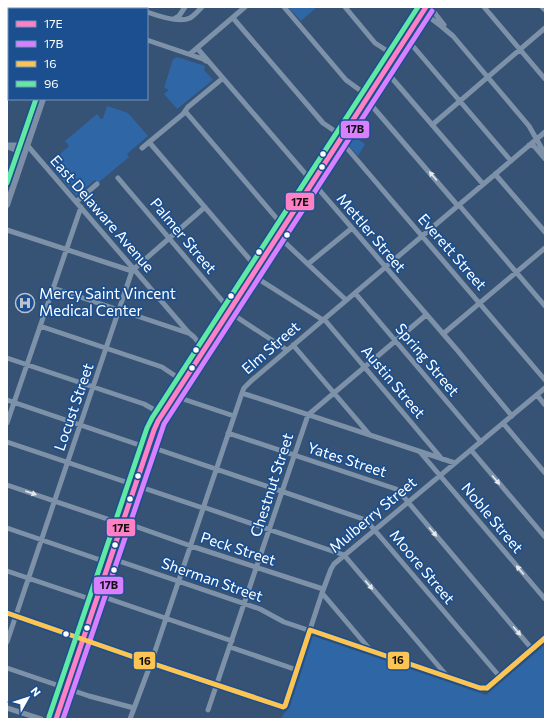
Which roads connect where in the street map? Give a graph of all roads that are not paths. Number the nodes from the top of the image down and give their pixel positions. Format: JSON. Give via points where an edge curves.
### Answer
{"nodes":[{"id":1,"x":185,"y":7,"type":"edge"},
{"id":2,"x":202,"y":7,"type":"edge"},
{"id":3,"x":245,"y":7,"type":"edge"},
{"id":4,"x":284,"y":7,"type":"edge"},
{"id":5,"x":345,"y":7,"type":"edge"},
{"id":6,"x":416,"y":7,"type":"edge"},
{"id":7,"x":430,"y":7,"type":"edge"},
{"id":8,"x":484,"y":7,"type":"edge"},
{"id":9,"x":542,"y":7,"type":"edge"},
{"id":10,"x":425,"y":10,"type":"edge"},
{"id":11,"x":545,"y":10,"type":"edge"},
{"id":12,"x":148,"y":12,"type":"edge"},
{"id":13,"x":233,"y":18,"type":"junction"},
{"id":14,"x":174,"y":19,"type":"junction"},
{"id":15,"x":545,"y":28,"type":"edge"},
{"id":16,"x":406,"y":38,"type":"junction"},
{"id":17,"x":454,"y":38,"type":"junction"},
{"id":18,"x":148,"y":40,"type":"edge"},
{"id":19,"x":197,"y":48,"type":"junction"},
{"id":20,"x":520,"y":50,"type":"junction"},
{"id":21,"x":190,"y":54,"type":"junction"},
{"id":22,"x":395,"y":56,"type":"junction"},
{"id":23,"x":212,"y":66,"type":"junction"},
{"id":24,"x":385,"y":70,"type":"junction"},
{"id":25,"x":488,"y":77,"type":"junction"},
{"id":26,"x":223,"y":78,"type":"junction"},
{"id":27,"x":545,"y":79,"type":"edge"},
{"id":28,"x":367,"y":97,"type":"junction"},
{"id":29,"x":43,"y":100,"type":"edge"},
{"id":30,"x":460,"y":101,"type":"junction"},
{"id":31,"x":185,"y":111,"type":"junction"},
{"id":32,"x":432,"y":125,"type":"junction"},
{"id":33,"x":545,"y":132,"type":"edge"},
{"id":34,"x":341,"y":138,"type":"junction"},
{"id":35,"x":537,"y":139,"type":"junction"},
{"id":36,"x":149,"y":142,"type":"junction"},
{"id":37,"x":7,"y":145,"type":"edge"},
{"id":38,"x":27,"y":145,"type":"junction"},
{"id":39,"x":529,"y":145,"type":"junction"},
{"id":40,"x":142,"y":148,"type":"dead end"},
{"id":41,"x":545,"y":154,"type":"edge"},
{"id":42,"x":545,"y":159,"type":"edge"},
{"id":43,"x":511,"y":161,"type":"junction"},
{"id":44,"x":19,"y":170,"type":"junction"},
{"id":45,"x":495,"y":174,"type":"junction"},
{"id":46,"x":118,"y":178,"type":"dead end"},
{"id":47,"x":312,"y":182,"type":"junction"},
{"id":48,"x":97,"y":184,"type":"dead end"},
{"id":49,"x":483,"y":184,"type":"junction"},
{"id":50,"x":76,"y":202,"type":"junction"},
{"id":51,"x":7,"y":205,"type":"edge"},
{"id":52,"x":459,"y":206,"type":"junction"},
{"id":53,"x":81,"y":207,"type":"junction"},
{"id":54,"x":205,"y":207,"type":"junction"},
{"id":55,"x":284,"y":227,"type":"junction"},
{"id":56,"x":352,"y":228,"type":"junction"},
{"id":57,"x":7,"y":230,"type":"edge"},
{"id":58,"x":545,"y":232,"type":"edge"},
{"id":59,"x":278,"y":236,"type":"junction"},
{"id":60,"x":422,"y":236,"type":"junction"},
{"id":61,"x":168,"y":238,"type":"junction"},
{"id":62,"x":545,"y":248,"type":"edge"},
{"id":63,"x":66,"y":249,"type":"junction"},
{"id":64,"x":308,"y":264,"type":"junction"},
{"id":65,"x":257,"y":268,"type":"junction"},
{"id":66,"x":385,"y":268,"type":"junction"},
{"id":67,"x":133,"y":270,"type":"junction"},
{"id":68,"x":516,"y":272,"type":"junction"},
{"id":69,"x":252,"y":275,"type":"junction"},
{"id":70,"x":53,"y":288,"type":"junction"},
{"id":71,"x":355,"y":293,"type":"junction"},
{"id":72,"x":346,"y":300,"type":"junction"},
{"id":73,"x":479,"y":303,"type":"junction"},
{"id":74,"x":545,"y":306,"type":"edge"},
{"id":75,"x":119,"y":310,"type":"junction"},
{"id":76,"x":229,"y":311,"type":"junction"},
{"id":77,"x":426,"y":315,"type":"junction"},
{"id":78,"x":324,"y":320,"type":"junction"},
{"id":79,"x":40,"y":326,"type":"junction"},
{"id":80,"x":190,"y":333,"type":"junction"},
{"id":81,"x":443,"y":334,"type":"junction"},
{"id":82,"x":395,"y":341,"type":"junction"},
{"id":83,"x":293,"y":345,"type":"junction"},
{"id":84,"x":106,"y":348,"type":"junction"},
{"id":85,"x":204,"y":349,"type":"junction"},
{"id":86,"x":287,"y":350,"type":"junction"},
{"id":87,"x":7,"y":358,"type":"edge"},
{"id":88,"x":26,"y":364,"type":"junction"},
{"id":89,"x":365,"y":367,"type":"junction"},
{"id":90,"x":545,"y":380,"type":"edge"},
{"id":91,"x":183,"y":381,"type":"junction"},
{"id":92,"x":93,"y":387,"type":"junction"},
{"id":93,"x":545,"y":388,"type":"edge"},
{"id":94,"x":242,"y":393,"type":"junction"},
{"id":95,"x":334,"y":393,"type":"junction"},
{"id":96,"x":537,"y":395,"type":"junction"},
{"id":97,"x":174,"y":396,"type":"junction"},
{"id":98,"x":7,"y":400,"type":"edge"},
{"id":99,"x":14,"y":402,"type":"junction"},
{"id":100,"x":545,"y":405,"type":"edge"},
{"id":101,"x":162,"y":414,"type":"junction"},
{"id":102,"x":308,"y":415,"type":"junction"},
{"id":103,"x":234,"y":416,"type":"junction"},
{"id":104,"x":512,"y":416,"type":"junction"},
{"id":105,"x":7,"y":423,"type":"edge"},
{"id":106,"x":503,"y":423,"type":"junction"},
{"id":107,"x":80,"y":424,"type":"junction"},
{"id":108,"x":228,"y":433,"type":"junction"},
{"id":109,"x":370,"y":436,"type":"junction"},
{"id":110,"x":7,"y":442,"type":"edge"},
{"id":111,"x":481,"y":442,"type":"junction"},
{"id":112,"x":148,"y":447,"type":"junction"},
{"id":113,"x":471,"y":450,"type":"junction"},
{"id":114,"x":420,"y":452,"type":"junction"},
{"id":115,"x":295,"y":455,"type":"junction"},
{"id":116,"x":443,"y":460,"type":"junction"},
{"id":117,"x":68,"y":463,"type":"junction"},
{"id":118,"x":455,"y":463,"type":"junction"},
{"id":119,"x":216,"y":469,"type":"junction"},
{"id":120,"x":545,"y":473,"type":"edge"},
{"id":121,"x":440,"y":476,"type":"junction"},
{"id":122,"x":7,"y":485,"type":"edge"},
{"id":123,"x":135,"y":486,"type":"junction"},
{"id":124,"x":283,"y":492,"type":"junction"},
{"id":125,"x":55,"y":501,"type":"junction"},
{"id":126,"x":408,"y":502,"type":"junction"},
{"id":127,"x":203,"y":508,"type":"junction"},
{"id":128,"x":123,"y":523,"type":"junction"},
{"id":129,"x":7,"y":528,"type":"edge"},
{"id":130,"x":270,"y":530,"type":"junction"},
{"id":131,"x":375,"y":530,"type":"junction"},
{"id":132,"x":545,"y":537,"type":"edge"},
{"id":133,"x":42,"y":539,"type":"junction"},
{"id":134,"x":190,"y":546,"type":"junction"},
{"id":135,"x":344,"y":555,"type":"junction"},
{"id":136,"x":110,"y":560,"type":"junction"},
{"id":137,"x":256,"y":568,"type":"junction"},
{"id":138,"x":7,"y":570,"type":"edge"},
{"id":139,"x":29,"y":578,"type":"junction"},
{"id":140,"x":179,"y":582,"type":"junction"},
{"id":141,"x":322,"y":591,"type":"junction"},
{"id":142,"x":97,"y":598,"type":"junction"},
{"id":143,"x":545,"y":599,"type":"edge"},
{"id":144,"x":245,"y":603,"type":"junction"},
{"id":145,"x":7,"y":614,"type":"edge"},
{"id":146,"x":16,"y":616,"type":"junction"},
{"id":147,"x":166,"y":618,"type":"junction"},
{"id":148,"x":310,"y":630,"type":"junction"},
{"id":149,"x":545,"y":638,"type":"edge"},
{"id":150,"x":83,"y":639,"type":"junction"},
{"id":151,"x":232,"y":641,"type":"junction"},
{"id":152,"x":7,"y":642,"type":"edge"},
{"id":153,"x":230,"y":647,"type":"junction"},
{"id":154,"x":532,"y":649,"type":"junction"},
{"id":155,"x":372,"y":652,"type":"junction"},
{"id":156,"x":151,"y":663,"type":"junction"},
{"id":157,"x":7,"y":668,"type":"edge"},
{"id":158,"x":297,"y":670,"type":"junction"},
{"id":159,"x":447,"y":676,"type":"junction"},
{"id":160,"x":500,"y":677,"type":"junction"},
{"id":161,"x":217,"y":685,"type":"junction"},
{"id":162,"x":67,"y":688,"type":"junction"},
{"id":163,"x":7,"y":708,"type":"edge"},
{"id":164,"x":134,"y":708,"type":"junction"},
{"id":165,"x":208,"y":710,"type":"dead end"},
{"id":166,"x":41,"y":719,"type":"edge"},
{"id":167,"x":56,"y":719,"type":"edge"},
{"id":168,"x":130,"y":719,"type":"edge"}],
"edges":[{"from":1,"to":14,"type":"street"},
{"from":2,"to":14,"type":"street","via":[[190,18]]},
{"from":3,"to":13,"type":"street"},
{"from":4,"to":28,"type":"street","via":[[346,80]]},
{"from":5,"to":22,"type":"street","via":[[375,43]]},
{"from":6,"to":10,"type":"street"},
{"from":7,"to":17,"type":"street"},
{"from":8,"to":20,"type":"street"},
{"from":9,"to":11,"type":"street"},
{"from":10,"to":16,"type":"main road"},
{"from":10,"to":17,"type":"street"},
{"from":12,"to":14,"type":"street"},
{"from":13,"to":19,"type":"street"},
{"from":13,"to":34,"type":"street","name":"Everett Street","via":[[323,123]]},
{"from":15,"to":20,"type":"street"},
{"from":16,"to":22,"type":"main road"},
{"from":16,"to":30,"type":"street"},
{"from":17,"to":25,"type":"street"},
{"from":18,"to":21,"type":"street","name":"Mettler Street"},
{"from":19,"to":21,"type":"street"},
{"from":19,"to":23,"type":"street","name":"Mettler Street"},
{"from":20,"to":25,"type":"street"},
{"from":20,"to":27,"type":"street"},
{"from":21,"to":23,"type":"street","name":"Mettler Street"},
{"from":22,"to":24,"type":"main road"},
{"from":23,"to":26,"type":"street","name":"Mettler Street"},
{"from":24,"to":28,"type":"main road"},
{"from":24,"to":32,"type":"street"},
{"from":25,"to":30,"type":"street"},
{"from":25,"to":35,"type":"street"},
{"from":26,"to":31,"type":"street"},
{"from":26,"to":47,"type":"street","name":"Mettler Street"},
{"from":28,"to":34,"type":"main road"},
{"from":52,"to":28,"type":"street","one_way":true},
{"from":29,"to":38,"type":"main road"},
{"from":30,"to":32,"type":"street"},
{"from":30,"to":43,"type":"street"},
{"from":31,"to":36,"type":"street"},
{"from":31,"to":55,"type":"street"},
{"from":32,"to":49,"type":"street"},
{"from":33,"to":35,"type":"street","name":"Elm Street"},
{"from":34,"to":47,"type":"main road"},
{"from":34,"to":60,"type":"street","name":"Everett Street"},
{"from":35,"to":39,"type":"street","name":"Elm Street"},
{"from":35,"to":41,"type":"street"},
{"from":36,"to":40,"type":"street"},
{"from":36,"to":54,"type":"street"},
{"from":37,"to":38,"type":"street"},
{"from":37,"to":44,"type":"main road","via":[[20,153]]},
{"from":38,"to":44,"type":"main road"},
{"from":38,"to":50,"type":"street","name":"East Delaware Avenue"},
{"from":39,"to":42,"type":"street","via":[[536,147]]},
{"from":39,"to":43,"type":"street","name":"Elm Street"},
{"from":43,"to":45,"type":"street","name":"Elm Street"},
{"from":44,"to":51,"type":"main road"},
{"from":45,"to":49,"type":"street","name":"Elm Street"},
{"from":45,"to":58,"type":"street"},
{"from":46,"to":61,"type":"street","name":"Palmer Street"},
{"from":47,"to":55,"type":"main road"},
{"from":47,"to":56,"type":"street","name":"Mettler Street"},
{"from":48,"to":50,"type":"street"},
{"from":49,"to":52,"type":"street","name":"Elm Street"},
{"from":50,"to":53,"type":"street","name":"East Delaware Avenue"},
{"from":52,"to":60,"type":"street","name":"Elm Street"},
{"from":52,"to":68,"type":"street"},
{"from":53,"to":63,"type":"street"},
{"from":53,"to":67,"type":"street","name":"East Delaware Avenue"},
{"from":54,"to":61,"type":"street","name":"Locust Street"},
{"from":54,"to":65,"type":"street"},
{"from":55,"to":59,"type":"main road"},
{"from":56,"to":64,"type":"street"},
{"from":56,"to":66,"type":"street","name":"Mettler Street"},
{"from":57,"to":63,"type":"street"},
{"from":59,"to":64,"type":"street"},
{"from":59,"to":65,"type":"main road"},
{"from":60,"to":66,"type":"street","name":"Elm Street"},
{"from":60,"to":73,"type":"street","name":"Everett Street"},
{"from":61,"to":67,"type":"street","name":"Locust Street"},
{"from":61,"to":76,"type":"street","name":"Palmer Street"},
{"from":62,"to":68,"type":"street"},
{"from":63,"to":67,"type":"street"},
{"from":63,"to":70,"type":"street"},
{"from":64,"to":72,"type":"street"},
{"from":65,"to":69,"type":"main road"},
{"from":66,"to":71,"type":"street","name":"Elm Street"},
{"from":66,"to":77,"type":"street","name":"Mettler Street"},
{"from":67,"to":75,"type":"street","name":"Locust Street"},
{"from":67,"to":80,"type":"street","name":"East Delaware Avenue"},
{"from":68,"to":73,"type":"street"},
{"from":68,"to":74,"type":"street"},
{"from":69,"to":76,"type":"main road"},
{"from":69,"to":78,"type":"street","name":"Austin Street"},
{"from":70,"to":75,"type":"street"},
{"from":70,"to":79,"type":"street"},
{"from":71,"to":72,"type":"street","name":"Elm Street"},
{"from":71,"to":82,"type":"street","name":"Spring Street"},
{"from":72,"to":78,"type":"street","name":"Elm Street"},
{"from":73,"to":81,"type":"street"},
{"from":73,"to":90,"type":"street","name":"Everett Street"},
{"from":75,"to":80,"type":"street"},
{"from":75,"to":84,"type":"street","name":"Locust Street"},
{"from":76,"to":85,"type":"main road"},
{"from":76,"to":86,"type":"street","name":"Palmer Street"},
{"from":77,"to":81,"type":"street","name":"Mettler Street"},
{"from":77,"to":82,"type":"street"},
{"from":78,"to":83,"type":"street","name":"Elm Street"},
{"from":78,"to":89,"type":"street","name":"Austin Street"},
{"from":79,"to":84,"type":"street"},
{"from":79,"to":88,"type":"street"},
{"from":80,"to":85,"type":"street","name":"East Delaware Avenue"},
{"from":81,"to":104,"type":"street","name":"Mettler Street"},
{"from":82,"to":89,"type":"street"},
{"from":82,"to":111,"type":"street","name":"Spring Street"},
{"from":83,"to":86,"type":"street","name":"Elm Street"},
{"from":83,"to":95,"type":"street"},
{"from":84,"to":91,"type":"street","via":[[162,367]]},
{"from":84,"to":92,"type":"street","name":"Locust Street"},
{"from":85,"to":91,"type":"main road"},
{"from":86,"to":94,"type":"street","name":"Elm Street","via":[[251,381]]},
{"from":87,"to":88,"type":"street"},
{"from":88,"to":92,"type":"street"},
{"from":88,"to":99,"type":"street"},
{"from":89,"to":95,"type":"street"},
{"from":89,"to":116,"type":"street","name":"Austin Street"},
{"from":91,"to":97,"type":"main road"},
{"from":92,"to":101,"type":"street","via":[[144,404]]},
{"from":92,"to":107,"type":"street","name":"Locust Street"},
{"from":93,"to":96,"type":"street","name":"Mulberry Street"},
{"from":94,"to":102,"type":"street"},
{"from":94,"to":103,"type":"street","name":"Elm Street"},
{"from":95,"to":102,"type":"street"},
{"from":95,"to":109,"type":"street"},
{"from":96,"to":100,"type":"street"},
{"from":96,"to":104,"type":"street","name":"Mulberry Street"},
{"from":97,"to":101,"type":"main road"},
{"from":97,"to":103,"type":"street"},
{"from":98,"to":99,"type":"street","name":"Moore Street"},
{"from":99,"to":105,"type":"street"},
{"from":99,"to":107,"type":"street","name":"Moore Street"},
{"from":101,"to":112,"type":"main road"},
{"from":102,"to":109,"type":"street"},
{"from":102,"to":115,"type":"street","name":"Chestnut Street"},
{"from":103,"to":108,"type":"street","name":"Elm Street"},
{"from":104,"to":106,"type":"street","name":"Mulberry Street"},
{"from":106,"to":111,"type":"street","name":"Mulberry Street"},
{"from":106,"to":120,"type":"street"},
{"from":107,"to":112,"type":"street","name":"Moore Street"},
{"from":107,"to":117,"type":"street","name":"Locust Street"},
{"from":108,"to":115,"type":"street","name":"Yates Street"},
{"from":108,"to":119,"type":"street","name":"Elm Street"},
{"from":109,"to":114,"type":"street"},
{"from":110,"to":117,"type":"street"},
{"from":111,"to":113,"type":"street","name":"Mulberry Street"},
{"from":112,"to":119,"type":"street","name":"Moore Street"},
{"from":112,"to":123,"type":"main road"},
{"from":113,"to":118,"type":"street","name":"Mulberry Street"},
{"from":113,"to":132,"type":"street","one_way":true},
{"from":114,"to":116,"type":"street"},
{"from":114,"to":121,"type":"street","name":"Noble Street"},
{"from":115,"to":124,"type":"street","name":"Chestnut Street"},
{"from":115,"to":126,"type":"street","name":"Yates Street","via":[[396,489]]},
{"from":116,"to":118,"type":"street"},
{"from":117,"to":123,"type":"street"},
{"from":117,"to":125,"type":"street","name":"Locust Street"},
{"from":118,"to":121,"type":"street","name":"Mulberry Street"},
{"from":119,"to":124,"type":"street","name":"Moore Street"},
{"from":119,"to":127,"type":"street","name":"Elm Street"},
{"from":121,"to":126,"type":"street","name":"Mulberry Street"},
{"from":143,"to":121,"type":"street","name":"Noble Street","one_way":true},
{"from":122,"to":125,"type":"street","name":"Peck Street","one_way":true},
{"from":123,"to":127,"type":"street"},
{"from":123,"to":128,"type":"main road"},
{"from":124,"to":130,"type":"street","name":"Chestnut Street"},
{"from":124,"to":131,"type":"street","name":"Moore Street","via":[[366,520]]},
{"from":125,"to":128,"type":"street","name":"Peck Street"},
{"from":125,"to":133,"type":"street","name":"Locust Street"},
{"from":126,"to":131,"type":"street","name":"Mulberry Street"},
{"from":126,"to":154,"type":"street","name":"Yates Street","one_way":true},
{"from":127,"to":130,"type":"street"},
{"from":127,"to":134,"type":"street","name":"Elm Street"},
{"from":128,"to":134,"type":"street","name":"Peck Street"},
{"from":128,"to":136,"type":"main road"},
{"from":129,"to":133,"type":"street","name":"Sherman Street"},
{"from":130,"to":135,"type":"street"},
{"from":130,"to":137,"type":"street","name":"Chestnut Street"},
{"from":131,"to":135,"type":"street","name":"Mulberry Street"},
{"from":131,"to":160,"type":"street","name":"Moore Street"},
{"from":133,"to":136,"type":"street","name":"Sherman Street"},
{"from":133,"to":139,"type":"street","name":"Locust Street"},
{"from":134,"to":137,"type":"street","name":"Peck Street"},
{"from":134,"to":140,"type":"street","name":"Elm Street"},
{"from":135,"to":141,"type":"street","name":"Mulberry Street","via":[[332,567]]},
{"from":135,"to":159,"type":"street","one_way":true},
{"from":136,"to":140,"type":"street","name":"Sherman Street"},
{"from":136,"to":142,"type":"main road"},
{"from":137,"to":141,"type":"street","name":"Peck Street"},
{"from":137,"to":144,"type":"street","name":"Chestnut Street"},
{"from":138,"to":139,"type":"street"},
{"from":139,"to":142,"type":"street"},
{"from":139,"to":146,"type":"street","name":"Locust Street"},
{"from":140,"to":144,"type":"street","name":"Sherman Street"},
{"from":140,"to":147,"type":"street","name":"Elm Street"},
{"from":141,"to":148,"type":"street","name":"Mulberry Street"},
{"from":141,"to":155,"type":"street"},
{"from":142,"to":147,"type":"street"},
{"from":142,"to":150,"type":"main road"},
{"from":144,"to":148,"type":"street","name":"Sherman Street","via":[[284,622]]},
{"from":144,"to":151,"type":"street","name":"Chestnut Street"},
{"from":145,"to":146,"type":"street"},
{"from":146,"to":150,"type":"street"},
{"from":146,"to":152,"type":"street","name":"Locust Street"},
{"from":147,"to":151,"type":"street"},
{"from":147,"to":156,"type":"street","name":"Elm Street"},
{"from":148,"to":155,"type":"street","name":"Sherman Street"},
{"from":148,"to":158,"type":"street","name":"Mulberry Street"},
{"from":149,"to":154,"type":"street"},
{"from":150,"to":156,"type":"street"},
{"from":150,"to":162,"type":"main road"},
{"from":151,"to":153,"type":"street","name":"Chestnut Street"},
{"from":153,"to":158,"type":"street"},
{"from":153,"to":161,"type":"street","name":"Chestnut Street"},
{"from":154,"to":160,"type":"street"},
{"from":155,"to":159,"type":"street","name":"Sherman Street"},
{"from":156,"to":161,"type":"street"},
{"from":156,"to":164,"type":"street","name":"Elm Street"},
{"from":157,"to":162,"type":"street"},
{"from":158,"to":161,"type":"street","name":"Mulberry Street","via":[[283,707]]},
{"from":159,"to":160,"type":"street","name":"Sherman Street","via":[[480,688],[487,688]]},
{"from":161,"to":165,"type":"street","name":"Chestnut Street"},
{"from":162,"to":164,"type":"street"},
{"from":162,"to":167,"type":"main road"},
{"from":163,"to":166,"type":"street"},
{"from":164,"to":168,"type":"street","name":"Elm Street"}]}
